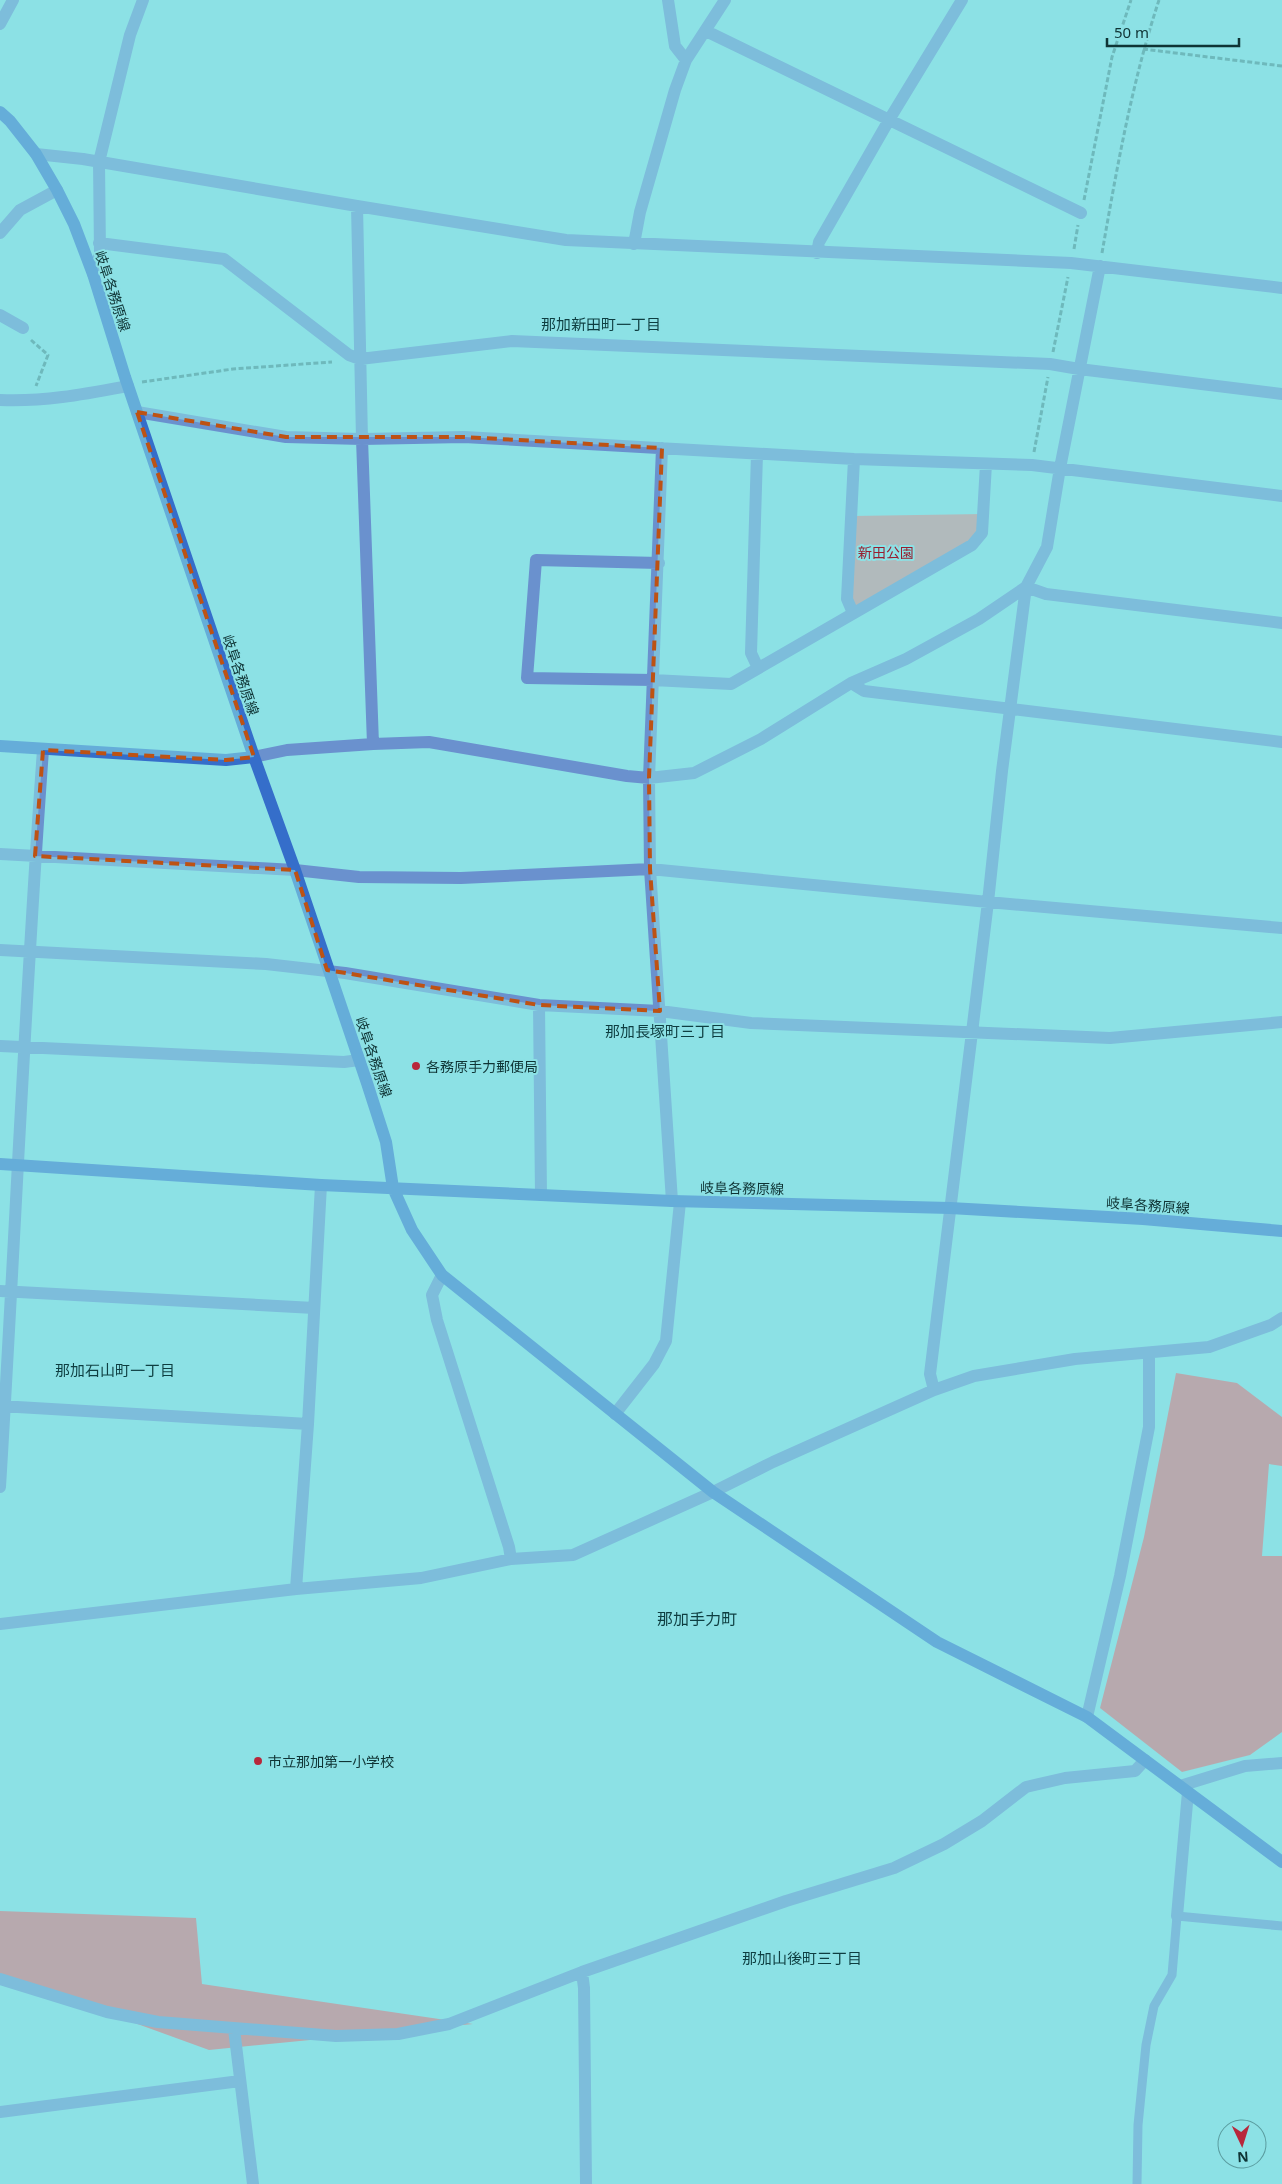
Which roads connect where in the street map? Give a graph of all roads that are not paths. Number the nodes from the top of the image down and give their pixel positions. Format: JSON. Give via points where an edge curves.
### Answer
{"nodes":[{"id":1,"x":13,"y":0,"type":"edge"},
{"id":2,"x":144,"y":0,"type":"edge"},
{"id":3,"x":668,"y":0,"type":"edge"},
{"id":4,"x":725,"y":0,"type":"edge"},
{"id":5,"x":962,"y":0,"type":"edge"},
{"id":6,"x":0,"y":24,"type":"edge"},
{"id":7,"x":706,"y":31,"type":"junction"},
{"id":8,"x":686,"y":60,"type":"junction"},
{"id":9,"x":0,"y":112,"type":"edge"},
{"id":10,"x":889,"y":120,"type":"junction"},
{"id":11,"x":36,"y":154,"type":"junction"},
{"id":12,"x":99,"y":162,"type":"junction"},
{"id":13,"x":57,"y":190,"type":"junction"},
{"id":14,"x":357,"y":206,"type":"junction"},
{"id":15,"x":1081,"y":213,"type":"road end"},
{"id":16,"x":0,"y":233,"type":"edge"},
{"id":17,"x":99,"y":243,"type":"junction"},
{"id":18,"x":634,"y":244,"type":"junction"},
{"id":19,"x":817,"y":253,"type":"junction"},
{"id":20,"x":1100,"y":266,"type":"junction"},
{"id":21,"x":93,"y":274,"type":"junction"},
{"id":22,"x":1282,"y":288,"type":"edge"},
{"id":23,"x":0,"y":315,"type":"edge"},
{"id":24,"x":23,"y":328,"type":"road end"},
{"id":25,"x":360,"y":359,"type":"junction"},
{"id":26,"x":1078,"y":370,"type":"junction"},
{"id":27,"x":128,"y":386,"type":"junction"},
{"id":28,"x":1282,"y":394,"type":"edge"},
{"id":29,"x":0,"y":400,"type":"edge"},
{"id":30,"x":137,"y":412,"type":"junction"},
{"id":31,"x":362,"y":439,"type":"junction"},
{"id":32,"x":662,"y":448,"type":"junction"},
{"id":33,"x":758,"y":454,"type":"junction"},
{"id":34,"x":854,"y":459,"type":"junction"},
{"id":35,"x":986,"y":464,"type":"junction"},
{"id":36,"x":1060,"y":468,"type":"junction"},
{"id":37,"x":1282,"y":496,"type":"edge"},
{"id":38,"x":658,"y":564,"type":"junction"},
{"id":39,"x":1026,"y":587,"type":"junction"},
{"id":40,"x":853,"y":613,"type":"junction"},
{"id":41,"x":1282,"y":623,"type":"edge"},
{"id":42,"x":758,"y":668,"type":"junction"},
{"id":43,"x":653,"y":680,"type":"junction"},
{"id":44,"x":851,"y":682,"type":"junction"},
{"id":45,"x":1010,"y":709,"type":"junction"},
{"id":46,"x":1282,"y":742,"type":"edge"},
{"id":47,"x":373,"y":744,"type":"junction"},
{"id":48,"x":0,"y":746,"type":"edge"},
{"id":49,"x":43,"y":750,"type":"junction"},
{"id":50,"x":254,"y":757,"type":"junction"},
{"id":51,"x":649,"y":778,"type":"junction"},
{"id":52,"x":0,"y":854,"type":"edge"},
{"id":53,"x":35,"y":856,"type":"junction"},
{"id":54,"x":650,"y":869,"type":"junction"},
{"id":55,"x":295,"y":870,"type":"junction"},
{"id":56,"x":988,"y":902,"type":"junction"},
{"id":57,"x":1282,"y":928,"type":"edge"},
{"id":58,"x":0,"y":950,"type":"edge"},
{"id":59,"x":29,"y":951,"type":"junction"},
{"id":60,"x":327,"y":970,"type":"junction"},
{"id":61,"x":539,"y":1005,"type":"junction"},
{"id":62,"x":660,"y":1011,"type":"junction"},
{"id":63,"x":1282,"y":1022,"type":"edge"},
{"id":64,"x":972,"y":1031,"type":"junction"},
{"id":65,"x":0,"y":1046,"type":"edge"},
{"id":66,"x":25,"y":1048,"type":"junction"},
{"id":67,"x":359,"y":1060,"type":"junction"},
{"id":68,"x":0,"y":1164,"type":"edge"},
{"id":69,"x":19,"y":1164,"type":"junction"},
{"id":70,"x":321,"y":1185,"type":"junction"},
{"id":71,"x":393,"y":1188,"type":"junction"},
{"id":72,"x":541,"y":1195,"type":"junction"},
{"id":73,"x":676,"y":1202,"type":"junction"},
{"id":74,"x":950,"y":1208,"type":"junction"},
{"id":75,"x":1282,"y":1231,"type":"edge"},
{"id":76,"x":442,"y":1276,"type":"junction"},
{"id":77,"x":6,"y":1292,"type":"edge"},
{"id":78,"x":314,"y":1308,"type":"junction"},
{"id":79,"x":1282,"y":1318,"type":"edge"},
{"id":80,"x":1148,"y":1353,"type":"junction"},
{"id":81,"x":934,"y":1390,"type":"junction"},
{"id":82,"x":2,"y":1407,"type":"edge"},
{"id":83,"x":615,"y":1414,"type":"junction"},
{"id":84,"x":308,"y":1424,"type":"junction"},
{"id":85,"x":0,"y":1488,"type":"edge"},
{"id":86,"x":713,"y":1492,"type":"junction"},
{"id":87,"x":511,"y":1559,"type":"junction"},
{"id":88,"x":296,"y":1589,"type":"junction"},
{"id":89,"x":0,"y":1624,"type":"edge"},
{"id":90,"x":1087,"y":1717,"type":"junction"},
{"id":91,"x":1145,"y":1760,"type":"junction"},
{"id":92,"x":1282,"y":1763,"type":"edge"},
{"id":93,"x":1184,"y":1789,"type":"junction"},
{"id":94,"x":1282,"y":1862,"type":"edge"},
{"id":95,"x":1177,"y":1916,"type":"junction"},
{"id":96,"x":1282,"y":1926,"type":"edge"},
{"id":97,"x":582,"y":1972,"type":"junction"},
{"id":98,"x":0,"y":1980,"type":"edge"},
{"id":99,"x":234,"y":2029,"type":"junction"},
{"id":100,"x":240,"y":2081,"type":"junction"},
{"id":101,"x":0,"y":2112,"type":"edge"},
{"id":102,"x":253,"y":2184,"type":"edge"},
{"id":103,"x":586,"y":2184,"type":"edge"},
{"id":104,"x":1137,"y":2184,"type":"edge"}],
"edges":[{"from":1,"to":6,"type":"street"},
{"from":2,"to":12,"type":"street","via":[[130,35]]},
{"from":3,"to":8,"type":"street","via":[[675,46]]},
{"from":4,"to":7,"type":"street"},
{"from":5,"to":10,"type":"street"},
{"from":7,"to":8,"type":"street"},
{"from":7,"to":10,"type":"street"},
{"from":8,"to":18,"type":"street"},
{"from":9,"to":11,"type":"main road","name":"岐阜各務原線"},
{"from":10,"to":15,"type":"street"},
{"from":10,"to":19,"type":"street","via":[[819,242]]},
{"from":11,"to":12,"type":"street"},
{"from":11,"to":13,"type":"main road","name":"岐阜各務原線"},
{"from":12,"to":14,"type":"street"},
{"from":12,"to":17,"type":"street"},
{"from":13,"to":16,"type":"street","via":[[20,210]]},
{"from":13,"to":21,"type":"main road","name":"岐阜各務原線"},
{"from":14,"to":18,"type":"street","via":[[566,240]]},
{"from":14,"to":25,"type":"street"},
{"from":17,"to":21,"type":"street","via":[[100,254]]},
{"from":17,"to":25,"type":"street","via":[[224,259],[349,355]]},
{"from":18,"to":19,"type":"street"},
{"from":19,"to":20,"type":"street"},
{"from":20,"to":22,"type":"street"},
{"from":20,"to":26,"type":"street"},
{"from":21,"to":27,"type":"main road","name":"岐阜各務原線"},
{"from":23,"to":24,"type":"street"},
{"from":25,"to":26,"type":"street","via":[[512,341],[1050,364]]},
{"from":25,"to":31,"type":"street"},
{"from":26,"to":28,"type":"street"},
{"from":26,"to":36,"type":"street"},
{"from":27,"to":29,"type":"street","via":[[68,398]]},
{"from":27,"to":30,"type":"main road","name":"岐阜各務原線"},
{"from":30,"to":31,"type":"street","via":[[286,437]]},
{"from":30,"to":50,"type":"main road","name":"岐阜各務原線"},
{"from":31,"to":32,"type":"street","via":[[464,438]]},
{"from":31,"to":47,"type":"street"},
{"from":32,"to":33,"type":"street"},
{"from":32,"to":38,"type":"street"},
{"from":33,"to":34,"type":"street"},
{"from":33,"to":42,"type":"street","via":[[751,653]]},
{"from":34,"to":35,"type":"street"},
{"from":34,"to":40,"type":"street","via":[[847,599]]},
{"from":35,"to":36,"type":"street"},
{"from":35,"to":40,"type":"street","via":[[982,533],[972,545]]},
{"from":36,"to":37,"type":"street"},
{"from":36,"to":39,"type":"street","via":[[1047,547]]},
{"from":38,"to":43,"type":"street"},
{"from":38,"to":43,"type":"street","via":[[536,560],[527,678]]},
{"from":39,"to":41,"type":"street","via":[[1046,594]]},
{"from":39,"to":44,"type":"street","via":[[971,624],[906,659]]},
{"from":39,"to":45,"type":"street"},
{"from":40,"to":42,"type":"street"},
{"from":42,"to":43,"type":"street","via":[[731,684]]},
{"from":43,"to":51,"type":"street"},
{"from":44,"to":45,"type":"street","via":[[864,691]]},
{"from":44,"to":51,"type":"street","via":[[761,740],[694,773]]},
{"from":45,"to":46,"type":"street"},
{"from":45,"to":56,"type":"street"},
{"from":47,"to":50,"type":"street","via":[[287,750]]},
{"from":47,"to":51,"type":"street","via":[[429,742]]},
{"from":48,"to":49,"type":"main road"},
{"from":49,"to":50,"type":"main road","via":[[226,760]]},
{"from":49,"to":53,"type":"street"},
{"from":50,"to":55,"type":"main road","name":"岐阜各務原線"},
{"from":51,"to":54,"type":"street"},
{"from":52,"to":53,"type":"street"},
{"from":53,"to":55,"type":"street"},
{"from":53,"to":59,"type":"street"},
{"from":54,"to":55,"type":"street","via":[[461,878],[359,877]]},
{"from":54,"to":56,"type":"street"},
{"from":54,"to":62,"type":"street"},
{"from":55,"to":60,"type":"main road","name":"岐阜各務原線"},
{"from":56,"to":57,"type":"street"},
{"from":56,"to":64,"type":"street"},
{"from":58,"to":59,"type":"street"},
{"from":59,"to":60,"type":"street"},
{"from":59,"to":66,"type":"street"},
{"from":60,"to":61,"type":"street"},
{"from":60,"to":67,"type":"main road","name":"岐阜各務原線"},
{"from":61,"to":62,"type":"street"},
{"from":61,"to":72,"type":"street"},
{"from":62,"to":64,"type":"street","via":[[751,1023]]},
{"from":62,"to":73,"type":"street"},
{"from":63,"to":64,"type":"street","via":[[1110,1038]]},
{"from":64,"to":74,"type":"street"},
{"from":65,"to":66,"type":"street"},
{"from":66,"to":67,"type":"street","via":[[344,1062]]},
{"from":66,"to":69,"type":"street"},
{"from":67,"to":71,"type":"main road","name":"岐阜各務原線","via":[[386,1142]]},
{"from":68,"to":69,"type":"main road"},
{"from":69,"to":70,"type":"main road"},
{"from":69,"to":77,"type":"street"},
{"from":70,"to":71,"type":"main road"},
{"from":70,"to":78,"type":"street"},
{"from":71,"to":72,"type":"main road","name":"岐阜各務原線"},
{"from":71,"to":76,"type":"main road","via":[[412,1230]]},
{"from":72,"to":73,"type":"main road","name":"岐阜各務原線"},
{"from":73,"to":74,"type":"main road","name":"岐阜各務原線"},
{"from":73,"to":83,"type":"street","via":[[666,1340],[654,1364]]},
{"from":74,"to":75,"type":"main road","name":"岐阜各務原線"},
{"from":74,"to":81,"type":"street","via":[[930,1374]]},
{"from":76,"to":83,"type":"main road"},
{"from":76,"to":87,"type":"street","via":[[432,1295],[436,1320]]},
{"from":77,"to":78,"type":"street"},
{"from":77,"to":82,"type":"street"},
{"from":78,"to":84,"type":"street"},
{"from":79,"to":80,"type":"street","via":[[1209,1347]]},
{"from":80,"to":81,"type":"street","via":[[1075,1359],[974,1376]]},
{"from":80,"to":90,"type":"street","via":[[1149,1428],[1120,1576]]},
{"from":81,"to":86,"type":"street"},
{"from":82,"to":84,"type":"street"},
{"from":82,"to":85,"type":"street"},
{"from":83,"to":86,"type":"main road"},
{"from":84,"to":88,"type":"street"},
{"from":86,"to":87,"type":"street","via":[[573,1555]]},
{"from":86,"to":90,"type":"main road","via":[[936,1642]]},
{"from":87,"to":88,"type":"street","via":[[421,1578]]},
{"from":88,"to":89,"type":"street"},
{"from":90,"to":91,"type":"main road"},
{"from":91,"to":93,"type":"main road"},
{"from":91,"to":97,"type":"street","via":[[1135,1771],[1065,1778],[1026,1788],[982,1821],[894,1868],[786,1901]]},
{"from":92,"to":93,"type":"street","via":[[1245,1766]]},
{"from":93,"to":94,"type":"main road"},
{"from":93,"to":95,"type":"street"},
{"from":95,"to":96,"type":"lane"},
{"from":95,"to":104,"type":"lane","via":[[1172,1976],[1154,2006],[1146,2045],[1138,2125]]},
{"from":97,"to":99,"type":"street","via":[[449,2024],[398,2034],[336,2036]]},
{"from":97,"to":103,"type":"street"},
{"from":98,"to":99,"type":"street","via":[[107,2012],[158,2022]]},
{"from":99,"to":100,"type":"street"},
{"from":100,"to":101,"type":"street"},
{"from":100,"to":102,"type":"street"}]}
